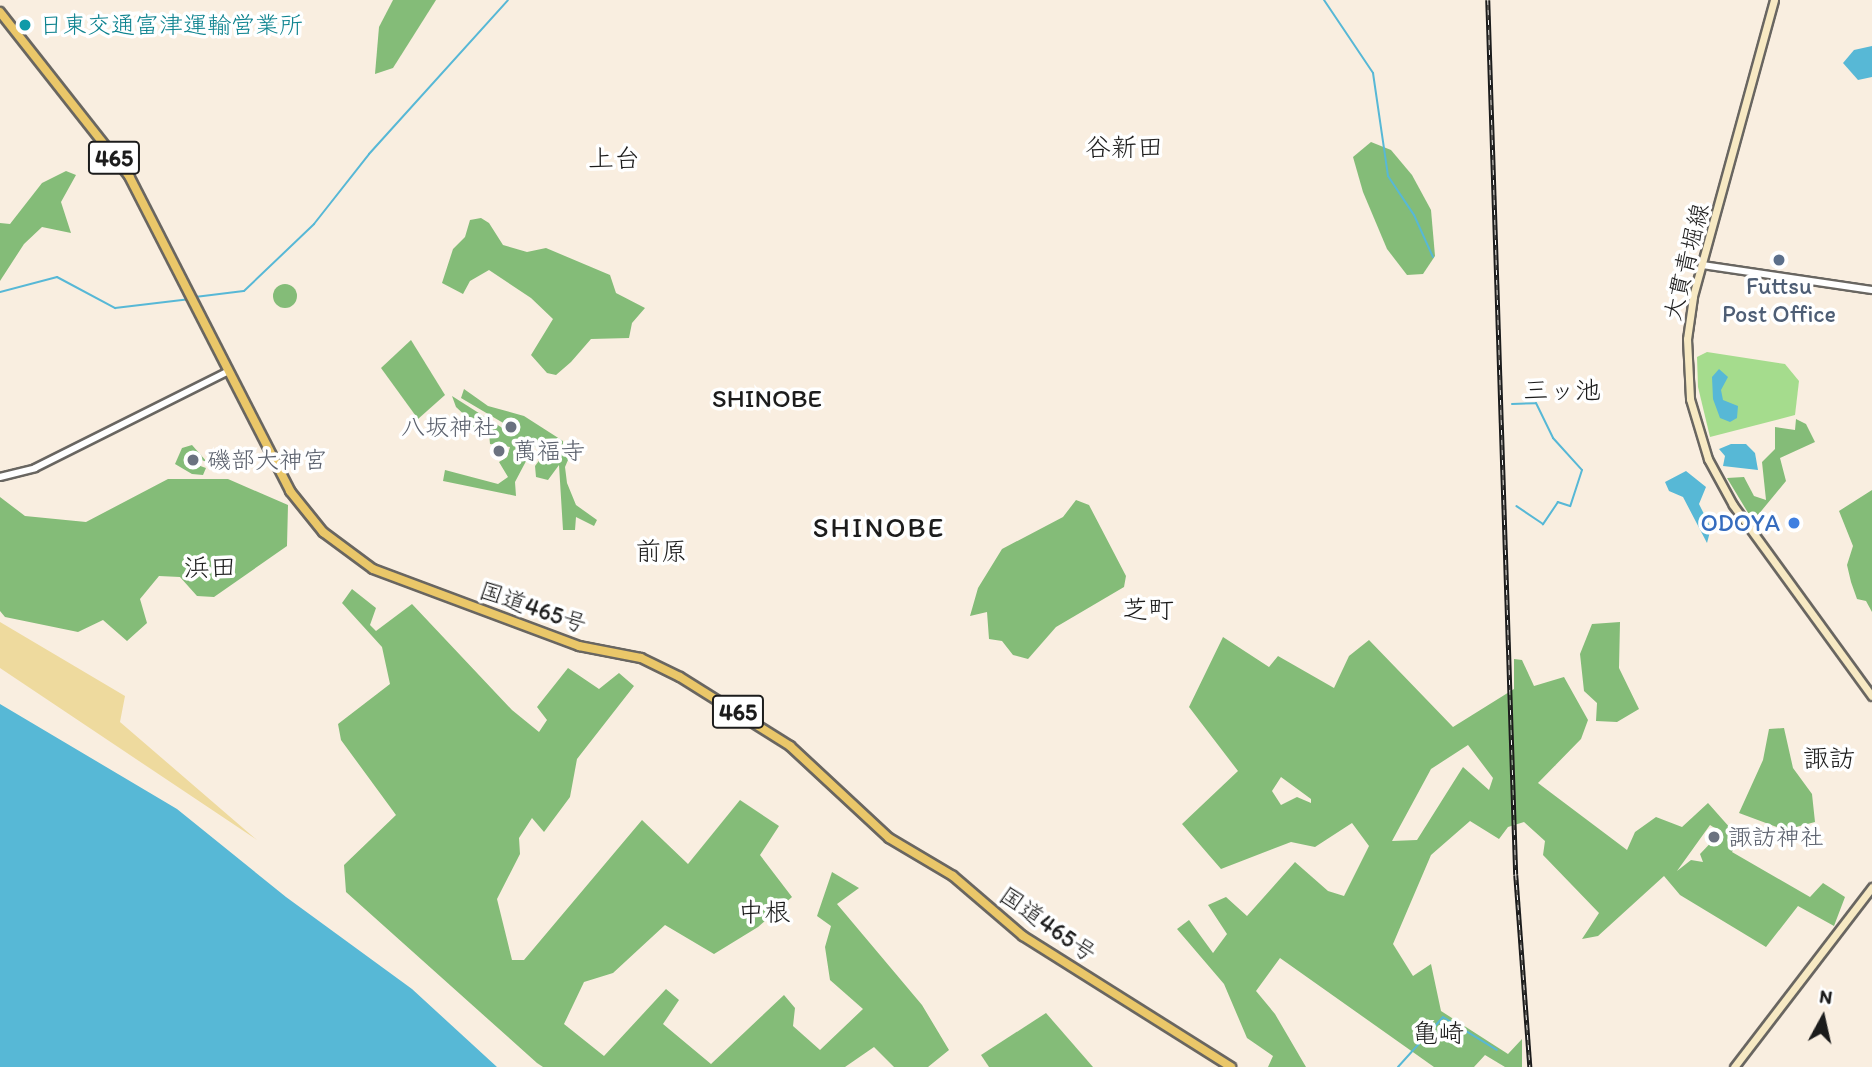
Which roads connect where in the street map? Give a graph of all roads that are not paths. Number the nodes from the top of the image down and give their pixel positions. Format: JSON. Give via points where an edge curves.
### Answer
{"nodes":[{"id":1,"x":1774,"y":0,"type":"edge"},
{"id":2,"x":0,"y":12,"type":"edge"},
{"id":3,"x":1702,"y":265,"type":"junction"},
{"id":4,"x":1872,"y":290,"type":"edge"},
{"id":5,"x":229,"y":371,"type":"junction"},
{"id":6,"x":0,"y":477,"type":"edge"},
{"id":7,"x":1872,"y":696,"type":"edge"},
{"id":8,"x":1872,"y":887,"type":"edge"},
{"id":9,"x":1231,"y":1067,"type":"edge"},
{"id":10,"x":1734,"y":1067,"type":"edge"}],
"edges":[{"from":1,"to":3,"type":"main road","name":"大貫青堀線"},
{"from":2,"to":5,"type":"highway","name":"国道465号","number":"465","via":[[129,176]]},
{"from":3,"to":4,"type":"street"},
{"from":3,"to":7,"type":"main road","name":"大貫青堀線","via":[[1688,321],[1686,359],[1695,419],[1709,459],[1744,522]]},
{"from":5,"to":6,"type":"street","via":[[35,468]]},
{"from":5,"to":9,"type":"highway","name":"国道465号","number":"465","via":[[290,491],[323,532],[350,554],[373,569],[442,596],[579,646],[641,658],[680,677],[790,746],[889,838],[953,876],[1023,936]]},
{"from":8,"to":10,"type":"main road"}]}
